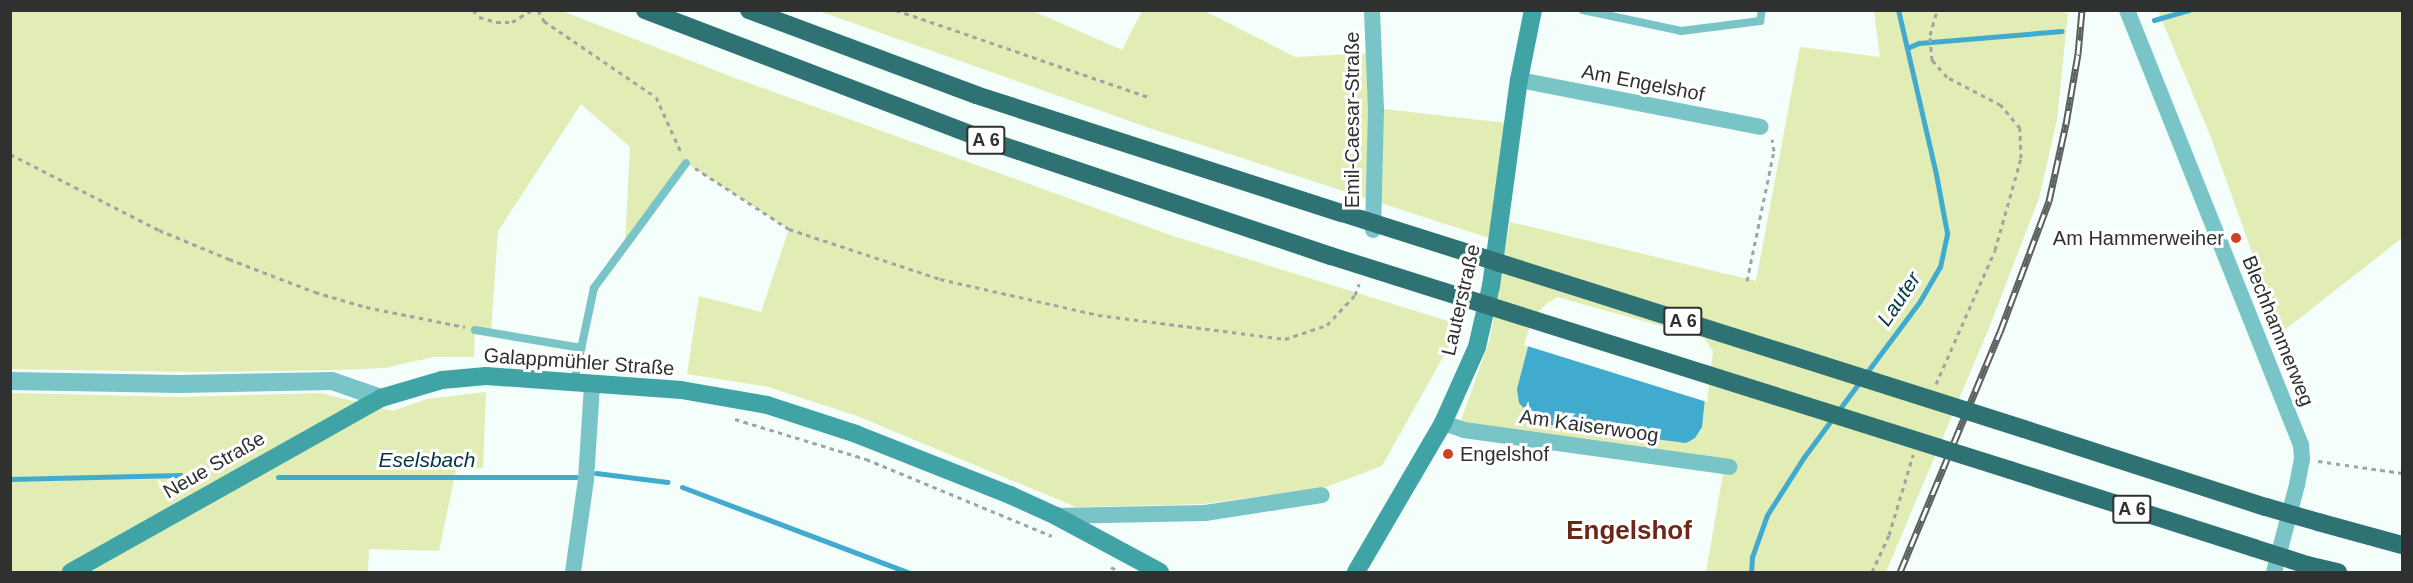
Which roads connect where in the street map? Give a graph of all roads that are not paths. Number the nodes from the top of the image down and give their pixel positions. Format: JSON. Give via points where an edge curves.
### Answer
{"nodes":[{"id":1,"x":645,"y":10,"type":"edge"},
{"id":2,"x":748,"y":10,"type":"edge"},
{"id":3,"x":1372,"y":10,"type":"edge"},
{"id":4,"x":1533,"y":10,"type":"edge"},
{"id":5,"x":1583,"y":10,"type":"edge"},
{"id":6,"x":1762,"y":10,"type":"edge"},
{"id":7,"x":2127,"y":10,"type":"edge"},
{"id":8,"x":1519,"y":80,"type":"junction"},
{"id":9,"x":1760,"y":127,"type":"road end"},
{"id":10,"x":686,"y":163,"type":"road end"},
{"id":11,"x":1373,"y":230,"type":"dead end"},
{"id":12,"x":475,"y":330,"type":"road end"},
{"id":13,"x":581,"y":348,"type":"junction"},
{"id":14,"x":10,"y":381,"type":"edge"},
{"id":15,"x":583,"y":383,"type":"junction"},
{"id":16,"x":381,"y":398,"type":"junction"},
{"id":17,"x":1443,"y":423,"type":"junction"},
{"id":18,"x":1729,"y":467,"type":"dead end"},
{"id":19,"x":1322,"y":495,"type":"dead end"},
{"id":20,"x":1056,"y":516,"type":"junction"},
{"id":21,"x":2403,"y":545,"type":"edge"},
{"id":22,"x":1356,"y":571,"type":"edge"},
{"id":23,"x":71,"y":573,"type":"edge"},
{"id":24,"x":573,"y":573,"type":"edge"},
{"id":25,"x":1160,"y":573,"type":"edge"},
{"id":26,"x":2274,"y":573,"type":"edge"},
{"id":27,"x":2338,"y":573,"type":"edge"}],
"edges":[{"from":1,"to":27,"type":"highway","number":"A 6","bridge":true,"via":[[986,140],[1331,256]]},
{"from":2,"to":21,"type":"highway","number":"A 6","bridge":true,"via":[[976,95],[2266,507]]},
{"from":3,"to":11,"type":"street","name":"Emil-Caesar-Straße","via":[[1376,108]]},
{"from":4,"to":8,"type":"main road","name":"Lauterstraße"},
{"from":5,"to":6,"type":"lane","via":[[1681,31],[1760,21]]},
{"from":7,"to":26,"type":"street","name":"Blechhammerweg","via":[[2301,445],[2302,459]]},
{"from":8,"to":9,"type":"street","name":"Am Engelshof"},
{"from":8,"to":17,"type":"main road","name":"Lauterstraße","via":[[1484,320],[1470,365]]},
{"from":10,"to":13,"type":"lane","via":[[594,288]]},
{"from":12,"to":13,"type":"lane"},
{"from":13,"to":15,"type":"lane"},
{"from":14,"to":16,"type":"street","via":[[332,381]]},
{"from":15,"to":16,"type":"main road","name":"Galappmühler Straße","via":[[486,376],[442,380]]},
{"from":15,"to":20,"type":"main road","name":"Galappmühler Straße","via":[[681,390],[766,405],[887,446]]},
{"from":15,"to":24,"type":"street","via":[[586,480]]},
{"from":16,"to":23,"type":"main road","name":"Neue Straße"},
{"from":17,"to":18,"type":"street","name":"Am Kaiserwoog","via":[[1464,430]]},
{"from":17,"to":22,"type":"main road","name":"Lauterstraße"},
{"from":19,"to":20,"type":"street","name":"Galappmühler Straße","via":[[1205,513]]},
{"from":20,"to":25,"type":"main road","name":"Galappmühler Straße"}]}
